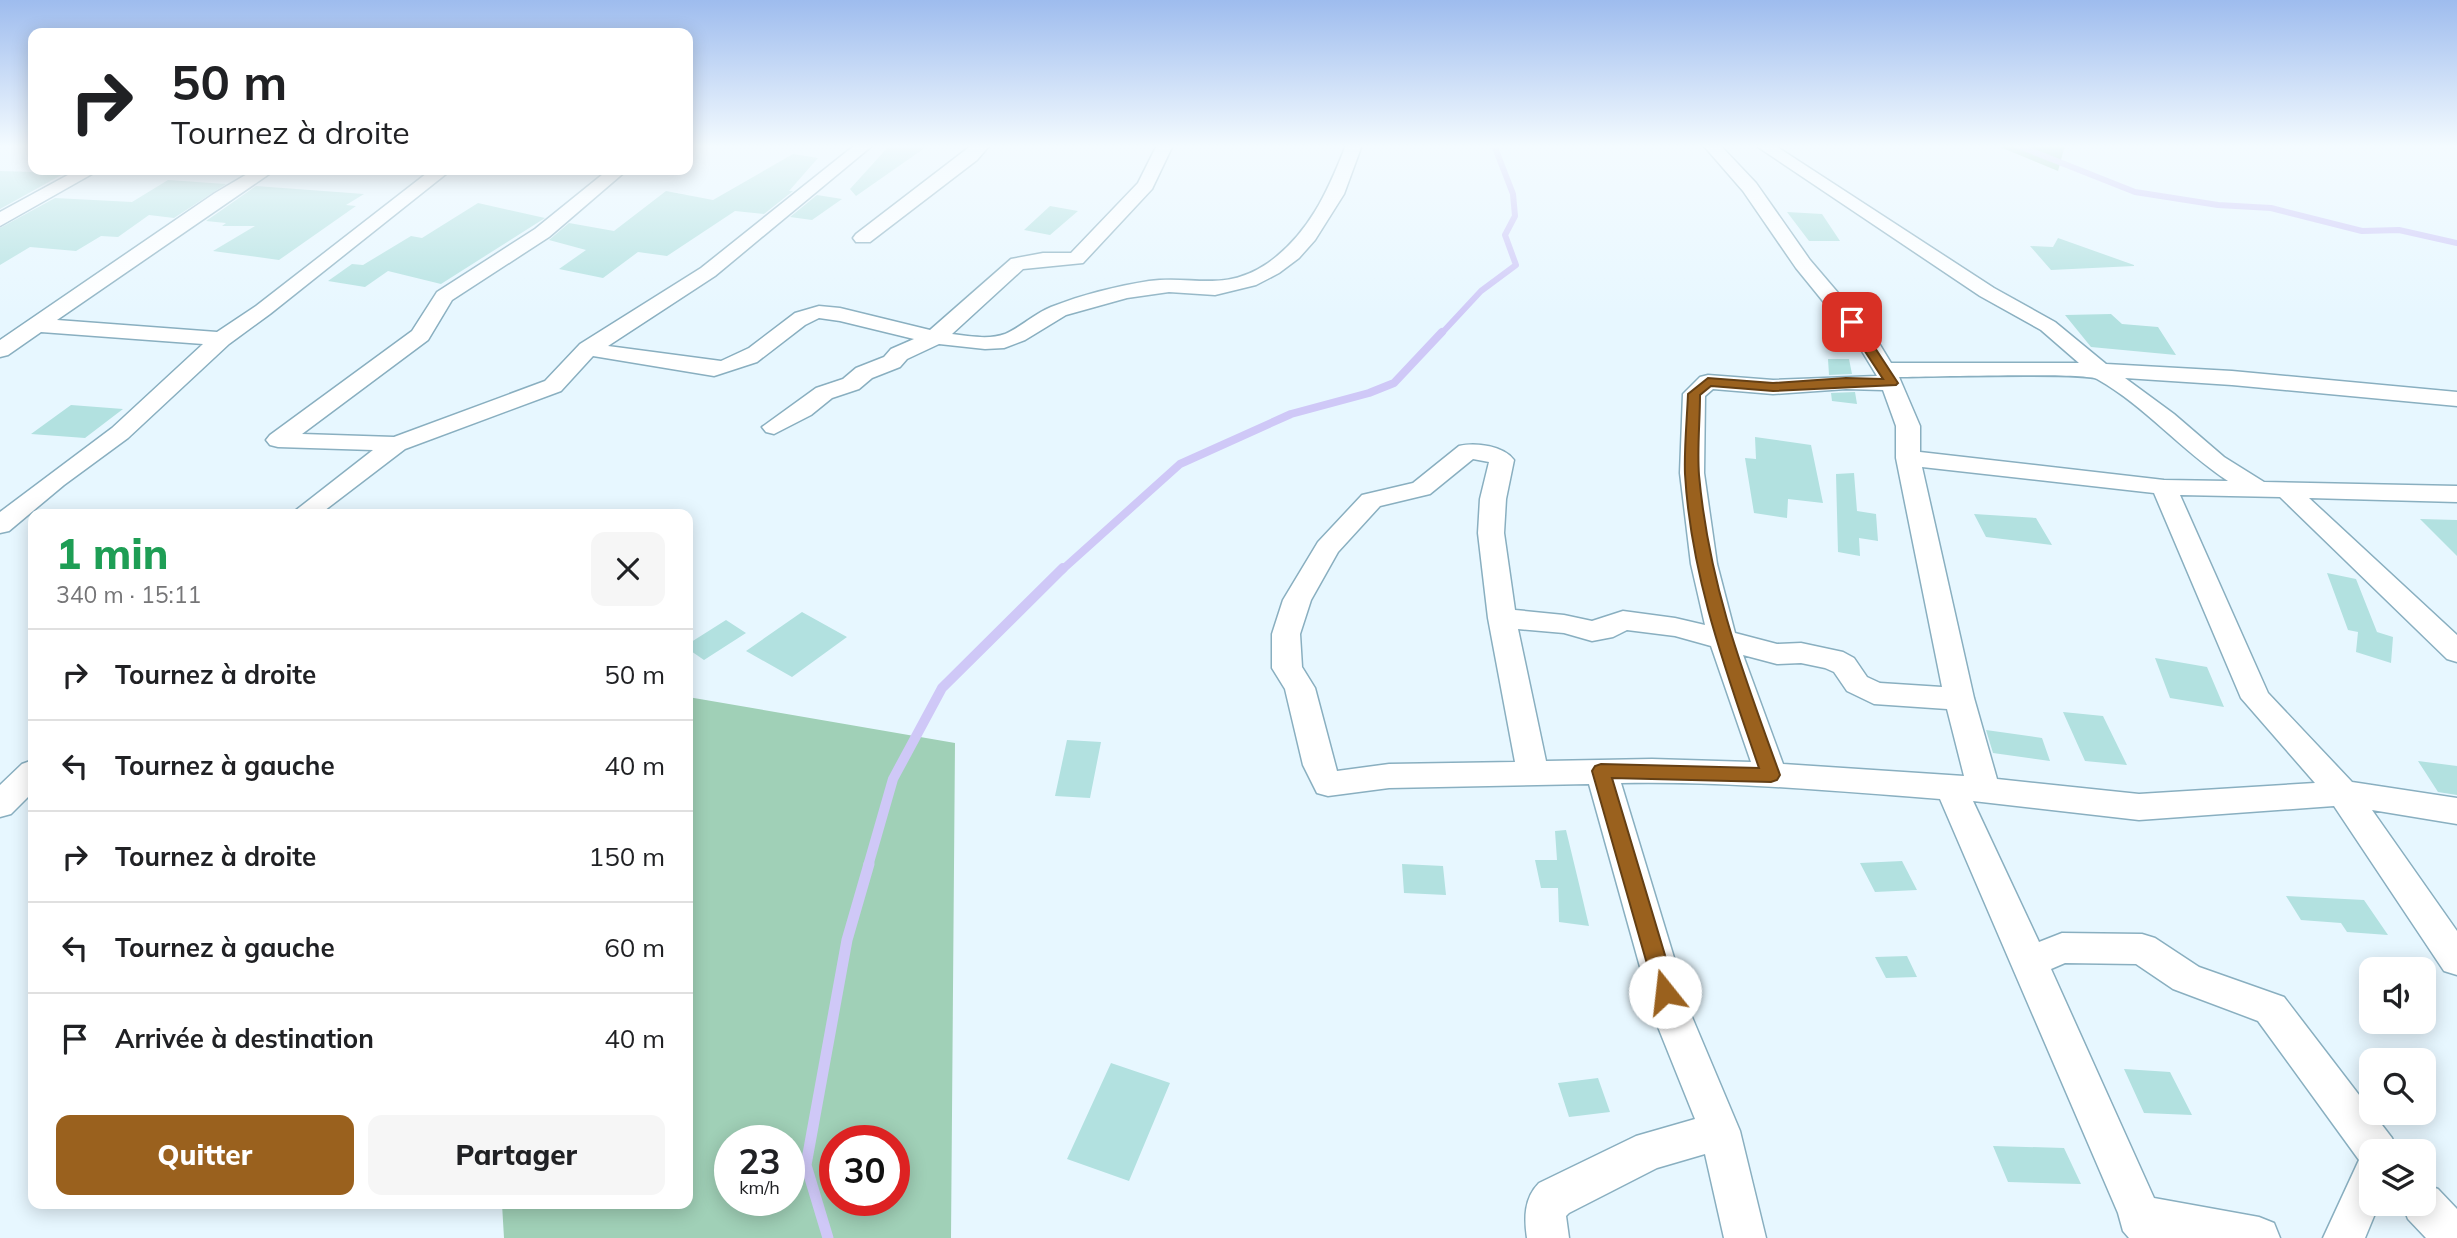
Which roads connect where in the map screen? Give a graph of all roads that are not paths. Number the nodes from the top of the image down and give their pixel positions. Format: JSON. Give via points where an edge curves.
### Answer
{"nodes":[{"id":1,"x":31,"y":203,"type":"edge"},
{"id":2,"x":213,"y":203,"type":"edge"},
{"id":3,"x":400,"y":203,"type":"edge"},
{"id":4,"x":578,"y":203,"type":"edge"},
{"id":5,"x":793,"y":203,"type":"edge"},
{"id":6,"x":909,"y":203,"type":"edge"},
{"id":7,"x":1129,"y":203,"type":"edge"},
{"id":8,"x":1332,"y":203,"type":"edge"},
{"id":9,"x":1761,"y":203,"type":"edge"},
{"id":10,"x":1851,"y":203,"type":"edge"},
{"id":11,"x":0,"y":220,"type":"edge"},
{"id":12,"x":863,"y":238,"type":"dead end"},
{"id":13,"x":37,"y":325,"type":"junction"},
{"id":14,"x":221,"y":339,"type":"junction"},
{"id":15,"x":933,"y":339,"type":"junction"},
{"id":16,"x":588,"y":349,"type":"junction"},
{"id":17,"x":0,"y":350,"type":"edge"},
{"id":18,"x":2100,"y":370,"type":"junction"},
{"id":19,"x":1888,"y":376,"type":"junction"},
{"id":20,"x":2457,"y":399,"type":"edge"},
{"id":21,"x":774,"y":427,"type":"dead end"},
{"id":22,"x":397,"y":444,"type":"junction"},
{"id":23,"x":1908,"y":458,"type":"junction"},
{"id":24,"x":2164,"y":487,"type":"junction"},
{"id":25,"x":2258,"y":489,"type":"junction"},
{"id":26,"x":2287,"y":490,"type":"junction"},
{"id":27,"x":2457,"y":494,"type":"edge"},
{"id":28,"x":311,"y":509,"type":"edge"},
{"id":29,"x":0,"y":525,"type":"edge"},
{"id":30,"x":1502,"y":618,"type":"junction"},
{"id":31,"x":1723,"y":640,"type":"junction"},
{"id":32,"x":2457,"y":652,"type":"edge"},
{"id":33,"x":1959,"y":698,"type":"junction"},
{"id":34,"x":1601,"y":771,"type":"junction"},
{"id":35,"x":1532,"y":774,"type":"junction"},
{"id":36,"x":1771,"y":775,"type":"junction"},
{"id":37,"x":28,"y":777,"type":"edge"},
{"id":38,"x":1967,"y":789,"type":"junction"},
{"id":39,"x":2343,"y":793,"type":"junction"},
{"id":40,"x":0,"y":805,"type":"edge"},
{"id":41,"x":2457,"y":811,"type":"edge"},
{"id":42,"x":2457,"y":960,"type":"edge"},
{"id":43,"x":2030,"y":962,"type":"junction"},
{"id":44,"x":1720,"y":1131,"type":"junction"},
{"id":45,"x":2368,"y":1139,"type":"edge"},
{"id":46,"x":2359,"y":1203,"type":"edge"},
{"id":47,"x":2434,"y":1216,"type":"edge"},
{"id":48,"x":2144,"y":1227,"type":"edge"},
{"id":49,"x":1548,"y":1238,"type":"edge"},
{"id":50,"x":1745,"y":1238,"type":"edge"},
{"id":51,"x":2259,"y":1238,"type":"edge"},
{"id":52,"x":2344,"y":1238,"type":"edge"},
{"id":53,"x":2455,"y":1238,"type":"edge"}],
"edges":[{"from":1,"to":11,"type":"street"},
{"from":2,"to":13,"type":"street"},
{"from":3,"to":14,"type":"street"},
{"from":4,"to":22,"type":"street","via":[[542,233],[444,296],[420,335],[278,440]]},
{"from":5,"to":16,"type":"street","via":[[708,272]]},
{"from":6,"to":12,"type":"street"},
{"from":7,"to":15,"type":"street","via":[[1076,259],[1017,263]]},
{"from":8,"to":15,"type":"street","via":[[1311,237],[1267,271],[1222,288],[1167,286],[1077,305],[1000,343]]},
{"from":9,"to":19,"type":"street","via":[[1802,264],[1866,340]]},
{"from":10,"to":18,"type":"street","via":[[1987,292],[2048,326]]},
{"from":13,"to":14,"type":"street"},
{"from":13,"to":17,"type":"street"},
{"from":14,"to":29,"type":"street","via":[[120,433]]},
{"from":15,"to":16,"type":"street","via":[[820,312],[800,318],[771,343],[726,368]]},
{"from":15,"to":21,"type":"street","via":[[851,384],[824,393]]},
{"from":16,"to":22,"type":"street","via":[[553,386]]},
{"from":18,"to":19,"type":"street"},
{"from":18,"to":20,"type":"street"},
{"from":18,"to":25,"type":"street","via":[[2216,462]]},
{"from":19,"to":23,"type":"street","via":[[1908,426]]},
{"from":19,"to":31,"type":"street","via":[[1773,387],[1708,382],[1694,394],[1692,473],[1704,564]]},
{"from":22,"to":28,"type":"street"},
{"from":23,"to":24,"type":"street"},
{"from":23,"to":33,"type":"street"},
{"from":24,"to":25,"type":"street"},
{"from":24,"to":39,"type":"street","via":[[2256,698]]},
{"from":25,"to":26,"type":"street"},
{"from":26,"to":27,"type":"street"},
{"from":26,"to":32,"type":"street"},
{"from":30,"to":31,"type":"street","via":[[1592,631],[1623,620]]},
{"from":30,"to":35,"type":"street"},
{"from":30,"to":35,"type":"street","via":[[1491,533],[1502,460],[1468,451],[1421,489],[1370,500],[1327,548],[1297,600],[1286,634],[1287,668],[1300,688],[1311,740],[1328,784],[1389,776]]},
{"from":31,"to":33,"type":"street","via":[[1777,654],[1833,659],[1844,665],[1857,684],[1874,693]]},
{"from":31,"to":36,"type":"street"},
{"from":33,"to":38,"type":"street"},
{"from":34,"to":35,"type":"street"},
{"from":34,"to":36,"type":"street"},
{"from":34,"to":44,"type":"street","via":[[1673,1017]]},
{"from":36,"to":38,"type":"street"},
{"from":37,"to":40,"type":"street"},
{"from":38,"to":39,"type":"street","via":[[2139,807]]},
{"from":38,"to":43,"type":"street"},
{"from":39,"to":41,"type":"street"},
{"from":39,"to":42,"type":"street"},
{"from":43,"to":45,"type":"street","via":[[2062,947],[2142,949],[2186,978],[2271,1009]]},
{"from":43,"to":48,"type":"street"},
{"from":44,"to":49,"type":"street","via":[[1650,1150],[1554,1198],[1545,1212]]},
{"from":44,"to":50,"type":"street"},
{"from":46,"to":52,"type":"street"},
{"from":47,"to":53,"type":"street"},
{"from":48,"to":51,"type":"street"}]}
